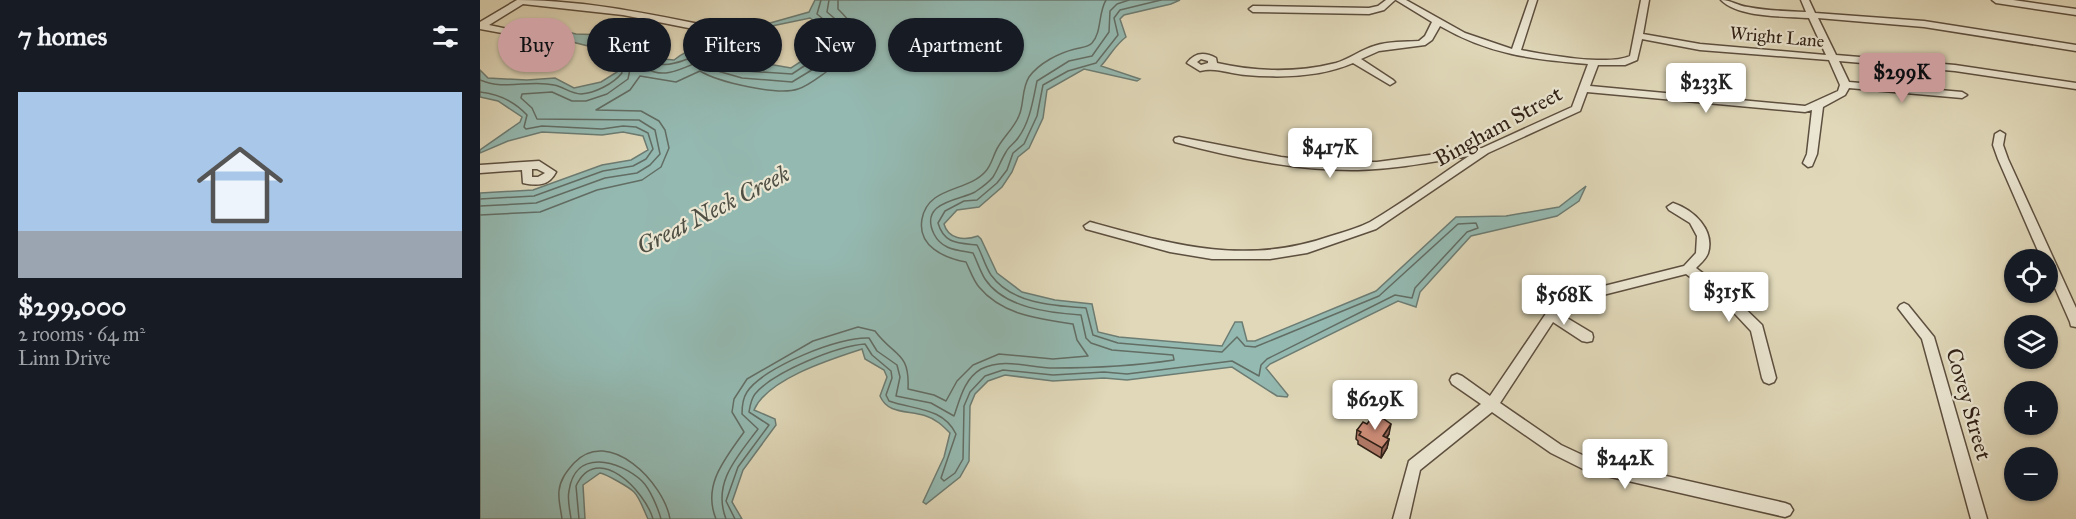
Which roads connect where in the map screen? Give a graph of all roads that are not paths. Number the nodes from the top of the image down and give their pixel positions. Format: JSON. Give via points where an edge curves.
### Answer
{"nodes":[{"id":1,"x":1391,"y":0,"type":"edge"},
{"id":2,"x":1400,"y":0,"type":"edge"},
{"id":3,"x":1533,"y":0,"type":"edge"},
{"id":4,"x":1645,"y":0,"type":"edge"},
{"id":5,"x":1725,"y":0,"type":"edge"},
{"id":6,"x":1805,"y":0,"type":"edge"},
{"id":7,"x":1995,"y":0,"type":"edge"},
{"id":8,"x":522,"y":1,"type":"edge"},
{"id":9,"x":1253,"y":9,"type":"dead end"},
{"id":10,"x":2076,"y":12,"type":"edge"},
{"id":11,"x":1813,"y":16,"type":"junction"},
{"id":12,"x":1437,"y":22,"type":"junction"},
{"id":13,"x":683,"y":24,"type":"edge"},
{"id":14,"x":481,"y":26,"type":"edge"},
{"id":15,"x":498,"y":30,"type":"edge"},
{"id":16,"x":1638,"y":36,"type":"junction"},
{"id":17,"x":2076,"y":48,"type":"edge"},
{"id":18,"x":1515,"y":53,"type":"junction"},
{"id":19,"x":1354,"y":58,"type":"junction"},
{"id":20,"x":1834,"y":58,"type":"junction"},
{"id":21,"x":1594,"y":62,"type":"junction"},
{"id":22,"x":1212,"y":65,"type":"dead end"},
{"id":23,"x":1390,"y":82,"type":"dead end"},
{"id":24,"x":1845,"y":86,"type":"junction"},
{"id":25,"x":2076,"y":86,"type":"edge"},
{"id":26,"x":1586,"y":89,"type":"junction"},
{"id":27,"x":1962,"y":95,"type":"dead end"},
{"id":28,"x":1818,"y":105,"type":"junction"},
{"id":29,"x":2000,"y":134,"type":"dead end"},
{"id":30,"x":1179,"y":141,"type":"dead end"},
{"id":31,"x":1484,"y":150,"type":"junction"},
{"id":32,"x":1808,"y":163,"type":"dead end"},
{"id":33,"x":527,"y":166,"type":"dead end"},
{"id":34,"x":480,"y":169,"type":"edge"},
{"id":35,"x":1673,"y":207,"type":"dead end"},
{"id":36,"x":1090,"y":226,"type":"dead end"},
{"id":37,"x":1688,"y":268,"type":"junction"},
{"id":38,"x":1904,"y":309,"type":"dead end"},
{"id":39,"x":1551,"y":315,"type":"junction"},
{"id":40,"x":2076,"y":322,"type":"edge"},
{"id":41,"x":1587,"y":337,"type":"dead end"},
{"id":42,"x":1769,"y":378,"type":"dead end"},
{"id":43,"x":1457,"y":380,"type":"dead end"},
{"id":44,"x":1492,"y":404,"type":"junction"},
{"id":45,"x":1785,"y":510,"type":"dead end"},
{"id":46,"x":1401,"y":519,"type":"edge"},
{"id":47,"x":1979,"y":519,"type":"edge"}],
"edges":[{"from":1,"to":9,"type":"street","via":[[1369,11]]},
{"from":2,"to":12,"type":"street"},
{"from":3,"to":18,"type":"street"},
{"from":4,"to":16,"type":"street"},
{"from":5,"to":11,"type":"street","via":[[1741,9]]},
{"from":6,"to":11,"type":"street"},
{"from":7,"to":10,"type":"street"},
{"from":8,"to":13,"type":"street","via":[[630,13]]},
{"from":8,"to":14,"type":"street"},
{"from":11,"to":17,"type":"street","via":[[1924,24]]},
{"from":11,"to":20,"type":"street"},
{"from":12,"to":18,"type":"street","via":[[1481,44]]},
{"from":12,"to":19,"type":"street","via":[[1422,43],[1377,48]]},
{"from":14,"to":15,"type":"street"},
{"from":16,"to":20,"type":"street","name":"Wright Lane","via":[[1700,47]]},
{"from":16,"to":21,"type":"street","via":[[1634,58],[1625,62]]},
{"from":18,"to":21,"type":"street"},
{"from":19,"to":22,"type":"street","via":[[1325,69],[1291,74],[1243,72]]},
{"from":19,"to":23,"type":"street"},
{"from":20,"to":24,"type":"street"},
{"from":20,"to":25,"type":"street","name":"Wright Lane","via":[[1955,68]]},
{"from":21,"to":26,"type":"street","name":"Bingham Street"},
{"from":24,"to":27,"type":"street"},
{"from":24,"to":28,"type":"street","via":[[1838,96]]},
{"from":26,"to":28,"type":"street","via":[[1805,109]]},
{"from":26,"to":31,"type":"street","name":"Bingham Street","via":[[1576,109]]},
{"from":28,"to":32,"type":"street"},
{"from":29,"to":40,"type":"street","via":[[1998,145],[2003,159]]},
{"from":30,"to":31,"type":"street","via":[[1250,158],[1342,166],[1407,163]]},
{"from":31,"to":36,"type":"street","name":"Bingham Street","via":[[1372,226],[1307,249],[1270,255],[1212,255]]},
{"from":33,"to":34,"type":"street"},
{"from":35,"to":37,"type":"street","via":[[1694,220],[1703,236],[1702,254]]},
{"from":37,"to":39,"type":"street","via":[[1596,292]]},
{"from":37,"to":42,"type":"street","via":[[1725,296],[1757,329]]},
{"from":38,"to":47,"type":"street","name":"Covey Street","via":[[1928,337]]},
{"from":39,"to":41,"type":"street"},
{"from":39,"to":44,"type":"street"},
{"from":43,"to":44,"type":"street"},
{"from":44,"to":45,"type":"street","via":[[1556,449],[1589,465]]},
{"from":44,"to":46,"type":"street","via":[[1414,466]]}]}
